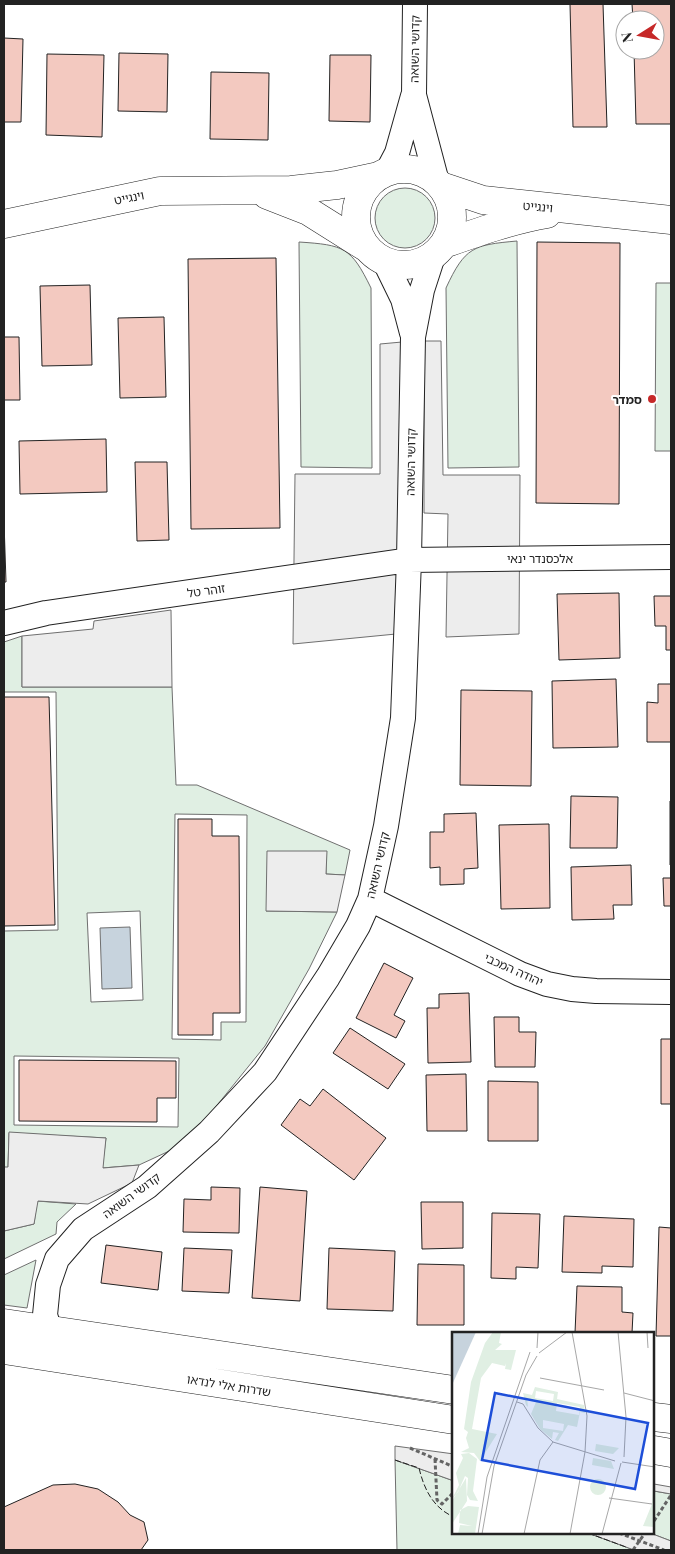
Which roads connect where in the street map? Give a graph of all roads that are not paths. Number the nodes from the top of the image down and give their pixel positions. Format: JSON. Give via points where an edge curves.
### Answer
{"nodes":[{"id":1,"x":415,"y":4,"type":"edge"},
{"id":2,"x":414,"y":95,"type":"junction"},
{"id":3,"x":383,"y":174,"type":"junction"},
{"id":4,"x":439,"y":184,"type":"junction"},
{"id":5,"x":256,"y":191,"type":"junction"},
{"id":6,"x":578,"y":210,"type":"junction"},
{"id":7,"x":671,"y":220,"type":"edge"},
{"id":8,"x":4,"y":224,"type":"edge"},
{"id":9,"x":439,"y":250,"type":"junction"},
{"id":10,"x":376,"y":255,"type":"junction"},
{"id":11,"x":413,"y":337,"type":"junction"},
{"id":12,"x":671,"y":557,"type":"edge"},
{"id":13,"x":409,"y":560,"type":"junction"},
{"id":14,"x":4,"y":623,"type":"edge"},
{"id":15,"x":370,"y":899,"type":"junction"},
{"id":16,"x":671,"y":992,"type":"edge"},
{"id":17,"x":4,"y":1323,"type":"edge"},
{"id":18,"x":49,"y":1328,"type":"junction"},
{"id":19,"x":4,"y":1350,"type":"edge"},
{"id":20,"x":452,"y":1390,"type":"edge"},
{"id":21,"x":655,"y":1417,"type":"edge"},
{"id":22,"x":671,"y":1419,"type":"edge"},
{"id":23,"x":452,"y":1420,"type":"edge"},
{"id":24,"x":655,"y":1450,"type":"edge"},
{"id":25,"x":671,"y":1453,"type":"edge"}],
"edges":[{"from":1,"to":2,"type":"street","name":"קדושי השואה"},
{"from":2,"to":3,"type":"street","name":"קדושי השואה","via":[[397,153]]},
{"from":2,"to":4,"type":"street","name":"קדושי השואה"},
{"from":3,"to":4,"type":"street","via":[[401,169],[414,170],[427,174]]},
{"from":3,"to":5,"type":"street","name":"וינגייט","via":[[324,187]]},
{"from":3,"to":10,"type":"street","via":[[364,190],[356,209],[359,236]]},
{"from":4,"to":6,"type":"street","name":"וינגייט","via":[[483,200]]},
{"from":4,"to":9,"type":"street","via":[[449,199],[452,214],[451,230]]},
{"from":5,"to":8,"type":"street","name":"וינגייט","via":[[160,191]]},
{"from":5,"to":10,"type":"street","name":"וינגייט","via":[[308,212]]},
{"from":6,"to":7,"type":"street","name":"וינגייט"},
{"from":6,"to":9,"type":"street","name":"וינגייט","via":[[528,218],[476,232]]},
{"from":9,"to":10,"type":"street","via":[[418,264],[401,266]]},
{"from":9,"to":11,"type":"street","name":"קדושי השואה","via":[[422,290]]},
{"from":10,"to":11,"type":"street","name":"קדושי השואה","via":[[403,299]]},
{"from":11,"to":13,"type":"street","name":"קדושי השואה"},
{"from":12,"to":13,"type":"street","name":"אלכסנדר ינאי"},
{"from":13,"to":14,"type":"street","name":"זוהר טל","via":[[46,613]]},
{"from":13,"to":15,"type":"street","name":"קדושי השואה","via":[[403,718],[386,826]]},
{"from":15,"to":16,"type":"street","name":"יהודה המכבי","via":[[520,974],[547,984],[572,990]]},
{"from":15,"to":18,"type":"street","name":"קדושי השואה","via":[[328,977],[265,1072],[209,1132],[147,1187],[83,1229],[57,1259],[48,1285],[45,1315]]},
{"from":17,"to":18,"type":"street"},
{"from":18,"to":20,"type":"street"},
{"from":19,"to":23,"type":"street","name":"שדרות אלי לנדאו"},
{"from":21,"to":22,"type":"street"},
{"from":24,"to":25,"type":"street"}]}
